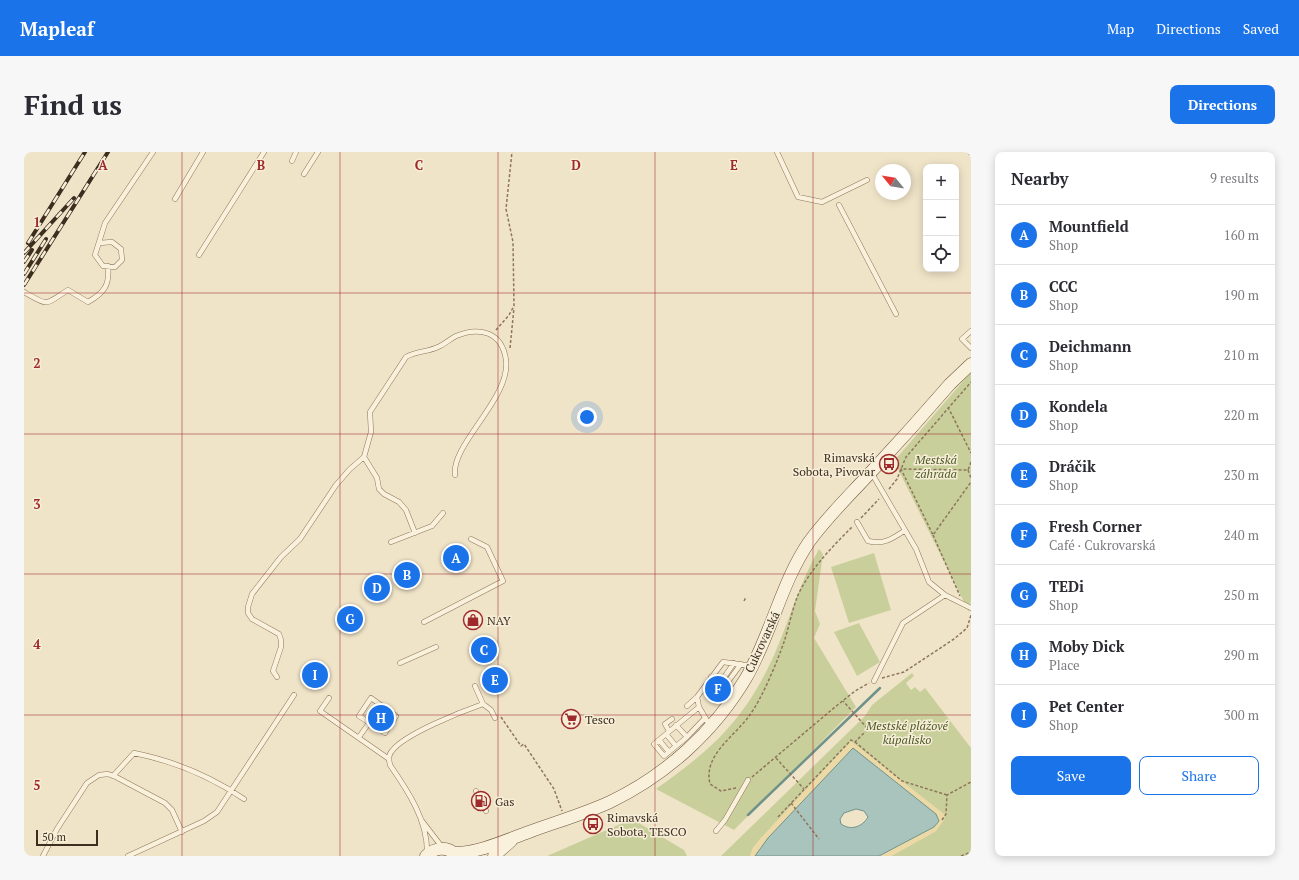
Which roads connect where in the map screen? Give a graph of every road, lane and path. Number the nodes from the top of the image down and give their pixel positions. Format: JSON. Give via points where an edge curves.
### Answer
{"nodes":[{"id":1,"x":153,"y":152,"type":"edge"},
{"id":2,"x":203,"y":152,"type":"edge"},
{"id":3,"x":264,"y":152,"type":"edge"},
{"id":4,"x":296,"y":152,"type":"edge"},
{"id":5,"x":318,"y":152,"type":"edge"},
{"id":6,"x":512,"y":152,"type":"edge"},
{"id":7,"x":777,"y":152,"type":"edge"},
{"id":8,"x":292,"y":161,"type":"dead end"},
{"id":9,"x":304,"y":174,"type":"dead end"},
{"id":10,"x":867,"y":180,"type":"dead end"},
{"id":11,"x":175,"y":199,"type":"dead end"},
{"id":12,"x":839,"y":205,"type":"dead end"},
{"id":13,"x":99,"y":243,"type":"junction"},
{"id":14,"x":199,"y":255,"type":"dead end"},
{"id":15,"x":108,"y":266,"type":"junction"},
{"id":16,"x":24,"y":292,"type":"edge"},
{"id":17,"x":514,"y":306,"type":"junction"},
{"id":18,"x":896,"y":314,"type":"dead end"},
{"id":19,"x":971,"y":331,"type":"edge"},
{"id":20,"x":489,"y":332,"type":"junction"},
{"id":21,"x":971,"y":348,"type":"edge"},
{"id":22,"x":506,"y":361,"type":"junction"},
{"id":23,"x":971,"y":364,"type":"edge"},
{"id":24,"x":971,"y":382,"type":"edge"},
{"id":25,"x":948,"y":407,"type":"junction"},
{"id":26,"x":971,"y":453,"type":"edge"},
{"id":27,"x":364,"y":458,"type":"junction"},
{"id":28,"x":971,"y":462,"type":"edge"},
{"id":29,"x":901,"y":470,"type":"junction"},
{"id":30,"x":968,"y":470,"type":"junction"},
{"id":31,"x":871,"y":472,"type":"junction"},
{"id":32,"x":455,"y":475,"type":"dead end"},
{"id":33,"x":971,"y":478,"type":"edge"},
{"id":34,"x":971,"y":482,"type":"edge"},
{"id":35,"x":884,"y":495,"type":"junction"},
{"id":36,"x":443,"y":513,"type":"dead end"},
{"id":37,"x":857,"y":522,"type":"junction"},
{"id":38,"x":904,"y":531,"type":"junction"},
{"id":39,"x":415,"y":533,"type":"junction"},
{"id":40,"x":933,"y":535,"type":"junction"},
{"id":41,"x":471,"y":540,"type":"dead end"},
{"id":42,"x":391,"y":542,"type":"dead end"},
{"id":43,"x":945,"y":595,"type":"junction"},
{"id":44,"x":746,"y":597,"type":"dead end"},
{"id":45,"x":744,"y":601,"type":"dead end"},
{"id":46,"x":965,"y":604,"type":"junction"},
{"id":47,"x":971,"y":608,"type":"edge"},
{"id":48,"x":971,"y":614,"type":"edge"},
{"id":49,"x":971,"y":620,"type":"edge"},
{"id":50,"x":424,"y":622,"type":"dead end"},
{"id":51,"x":436,"y":647,"type":"dead end"},
{"id":52,"x":400,"y":663,"type":"dead end"},
{"id":53,"x":734,"y":663,"type":"junction"},
{"id":54,"x":747,"y":665,"type":"junction"},
{"id":55,"x":277,"y":677,"type":"dead end"},
{"id":56,"x":711,"y":677,"type":"junction"},
{"id":57,"x":874,"y":681,"type":"junction"},
{"id":58,"x":720,"y":683,"type":"junction"},
{"id":59,"x":475,"y":686,"type":"dead end"},
{"id":60,"x":294,"y":695,"type":"dead end"},
{"id":61,"x":697,"y":697,"type":"junction"},
{"id":62,"x":329,"y":698,"type":"dead end"},
{"id":63,"x":843,"y":701,"type":"junction"},
{"id":64,"x":483,"y":704,"type":"junction"},
{"id":65,"x":687,"y":706,"type":"dead end"},
{"id":66,"x":699,"y":707,"type":"junction"},
{"id":67,"x":500,"y":715,"type":"dead end"},
{"id":68,"x":495,"y":718,"type":"dead end"},
{"id":69,"x":672,"y":719,"type":"dead end"},
{"id":70,"x":393,"y":721,"type":"dead end"},
{"id":71,"x":708,"y":722,"type":"junction"},
{"id":72,"x":369,"y":723,"type":"junction"},
{"id":73,"x":676,"y":725,"type":"junction"},
{"id":74,"x":388,"y":728,"type":"dead end"},
{"id":75,"x":668,"y":733,"type":"junction"},
{"id":76,"x":359,"y":737,"type":"junction"},
{"id":77,"x":687,"y":737,"type":"junction"},
{"id":78,"x":659,"y":740,"type":"junction"},
{"id":79,"x":854,"y":742,"type":"junction"},
{"id":80,"x":676,"y":746,"type":"junction"},
{"id":81,"x":669,"y":752,"type":"junction"},
{"id":82,"x":776,"y":758,"type":"junction"},
{"id":83,"x":389,"y":759,"type":"junction"},
{"id":84,"x":113,"y":776,"type":"junction"},
{"id":85,"x":748,"y":780,"type":"junction"},
{"id":86,"x":971,"y":782,"type":"edge"},
{"id":87,"x":804,"y":789,"type":"junction"},
{"id":88,"x":231,"y":790,"type":"junction"},
{"id":89,"x":476,"y":791,"type":"dead end"},
{"id":90,"x":947,"y":795,"type":"junction"},
{"id":91,"x":244,"y":799,"type":"dead end"},
{"id":92,"x":791,"y":803,"type":"junction"},
{"id":93,"x":486,"y":811,"type":"dead end"},
{"id":94,"x":563,"y":814,"type":"dead end"},
{"id":95,"x":778,"y":817,"type":"dead end"},
{"id":96,"x":420,"y":818,"type":"junction"},
{"id":97,"x":942,"y":820,"type":"dead end"},
{"id":98,"x":716,"y":831,"type":"dead end"},
{"id":99,"x":182,"y":832,"type":"junction"},
{"id":100,"x":819,"y":840,"type":"dead end"},
{"id":101,"x":493,"y":850,"type":"edge"},
{"id":102,"x":451,"y":852,"type":"edge"},
{"id":103,"x":971,"y":852,"type":"edge"},
{"id":104,"x":426,"y":855,"type":"edge"},
{"id":105,"x":43,"y":856,"type":"edge"},
{"id":106,"x":128,"y":856,"type":"edge"},
{"id":107,"x":475,"y":856,"type":"edge"},
{"id":108,"x":961,"y":856,"type":"edge"}],
"edges":[{"from":1,"to":13,"type":"lane","via":[[105,223]]},
{"from":2,"to":11,"type":"lane"},
{"from":3,"to":14,"type":"lane"},
{"from":4,"to":8,"type":"lane"},
{"from":5,"to":9,"type":"lane"},
{"from":6,"to":17,"type":"path","via":[[506,209],[513,242]]},
{"from":7,"to":10,"type":"lane","via":[[798,197],[822,202]]},
{"from":12,"to":18,"type":"lane"},
{"from":13,"to":15,"type":"lane","via":[[95,256],[103,266]]},
{"from":13,"to":15,"type":"lane","via":[[112,242],[121,250],[122,260],[115,267]]},
{"from":15,"to":16,"type":"lane","via":[[109,279],[100,295],[88,302],[68,290],[48,304],[43,304]]},
{"from":17,"to":20,"type":"path","via":[[498,330]]},
{"from":17,"to":22,"type":"path"},
{"from":19,"to":21,"type":"lane","via":[[962,339]]},
{"from":20,"to":22,"type":"lane","via":[[504,350]]},
{"from":20,"to":27,"type":"lane","via":[[467,332],[438,347],[412,353],[406,357],[370,412],[371,432]]},
{"from":22,"to":32,"type":"lane","via":[[503,384],[461,453],[454,469]]},
{"from":23,"to":31,"type":"main road","name":"Cukrovarská"},
{"from":24,"to":25,"type":"path"},
{"from":25,"to":26,"type":"path"},
{"from":25,"to":29,"type":"path","via":[[906,458]]},
{"from":27,"to":39,"type":"lane","via":[[377,478],[379,489],[399,502],[406,510]]},
{"from":27,"to":55,"type":"lane","via":[[336,485],[300,539],[281,557],[252,594],[248,613],[252,619],[279,634],[281,640],[273,671]]},
{"from":28,"to":30,"type":"path"},
{"from":29,"to":30,"type":"path"},
{"from":29,"to":35,"type":"path"},
{"from":29,"to":40,"type":"path"},
{"from":30,"to":33,"type":"path"},
{"from":31,"to":35,"type":"lane"},
{"from":31,"to":54,"type":"main road","name":"Cukrovarská","via":[[809,542]]},
{"from":34,"to":40,"type":"path"},
{"from":35,"to":37,"type":"path"},
{"from":35,"to":38,"type":"lane"},
{"from":36,"to":39,"type":"lane","via":[[432,526]]},
{"from":37,"to":38,"type":"lane","via":[[868,541],[877,544],[888,541]]},
{"from":37,"to":85,"type":"path","via":[[807,580],[798,596],[783,644],[752,712],[722,745],[712,761],[708,776],[710,784],[715,789],[730,790]]},
{"from":38,"to":43,"type":"lane","via":[[916,550],[929,582]]},
{"from":39,"to":42,"type":"lane"},
{"from":40,"to":46,"type":"path"},
{"from":41,"to":50,"type":"lane","via":[[487,547],[503,581]]},
{"from":43,"to":46,"type":"lane"},
{"from":43,"to":57,"type":"lane","via":[[903,623]]},
{"from":44,"to":45,"type":"path"},
{"from":46,"to":47,"type":"lane"},
{"from":48,"to":49,"type":"path"},
{"from":49,"to":57,"type":"path","via":[[963,633],[904,672]]},
{"from":51,"to":52,"type":"lane"},
{"from":53,"to":54,"type":"lane"},
{"from":53,"to":56,"type":"lane","via":[[723,662]]},
{"from":53,"to":58,"type":"lane"},
{"from":54,"to":58,"type":"lane","via":[[724,687]]},
{"from":54,"to":71,"type":"main road","name":"Cukrovarská"},
{"from":56,"to":58,"type":"lane"},
{"from":56,"to":61,"type":"lane"},
{"from":57,"to":63,"type":"path"},
{"from":59,"to":64,"type":"lane"},
{"from":60,"to":88,"type":"lane"},
{"from":61,"to":65,"type":"lane"},
{"from":61,"to":66,"type":"lane"},
{"from":62,"to":76,"type":"lane","via":[[320,711]]},
{"from":63,"to":79,"type":"path","via":[[868,729]]},
{"from":63,"to":82,"type":"path"},
{"from":64,"to":68,"type":"lane"},
{"from":64,"to":83,"type":"lane","via":[[413,735],[391,751]]},
{"from":66,"to":71,"type":"lane"},
{"from":66,"to":73,"type":"lane"},
{"from":67,"to":94,"type":"path","via":[[521,746],[524,744],[554,789]]},
{"from":69,"to":75,"type":"lane","via":[[665,724]]},
{"from":70,"to":72,"type":"lane","via":[[396,716],[371,698],[359,716]]},
{"from":71,"to":77,"type":"lane"},
{"from":71,"to":101,"type":"main road","name":"Cukrovarská","via":[[688,750],[643,784],[586,812],[517,836]]},
{"from":72,"to":74,"type":"lane","via":[[385,733]]},
{"from":72,"to":76,"type":"lane"},
{"from":73,"to":75,"type":"lane"},
{"from":73,"to":77,"type":"lane"},
{"from":75,"to":78,"type":"lane"},
{"from":75,"to":80,"type":"lane"},
{"from":76,"to":83,"type":"lane"},
{"from":77,"to":80,"type":"lane"},
{"from":78,"to":81,"type":"lane"},
{"from":78,"to":81,"type":"lane","via":[[654,744],[664,756]]},
{"from":79,"to":87,"type":"path","via":[[851,740]]},
{"from":79,"to":90,"type":"path","via":[[902,781]]},
{"from":80,"to":81,"type":"lane"},
{"from":82,"to":85,"type":"path"},
{"from":82,"to":87,"type":"path"},
{"from":83,"to":96,"type":"lane"},
{"from":84,"to":88,"type":"lane","via":[[134,753],[162,759]]},
{"from":84,"to":99,"type":"lane","via":[[165,803],[172,810]]},
{"from":84,"to":105,"type":"lane","via":[[99,776],[87,783]]},
{"from":85,"to":98,"type":"lane"},
{"from":86,"to":90,"type":"path"},
{"from":87,"to":92,"type":"path"},
{"from":88,"to":91,"type":"lane"},
{"from":88,"to":99,"type":"lane","via":[[217,812]]},
{"from":89,"to":93,"type":"lane"},
{"from":90,"to":97,"type":"path","via":[[946,814]]},
{"from":92,"to":95,"type":"path"},
{"from":92,"to":100,"type":"path"},
{"from":96,"to":102,"type":"lane"},
{"from":96,"to":104,"type":"lane","via":[[427,846]]},
{"from":99,"to":106,"type":"lane"},
{"from":101,"to":102,"type":"main road"},
{"from":101,"to":107,"type":"main road"},
{"from":102,"to":104,"type":"main road","via":[[437,849]]},
{"from":103,"to":108,"type":"path"}]}
